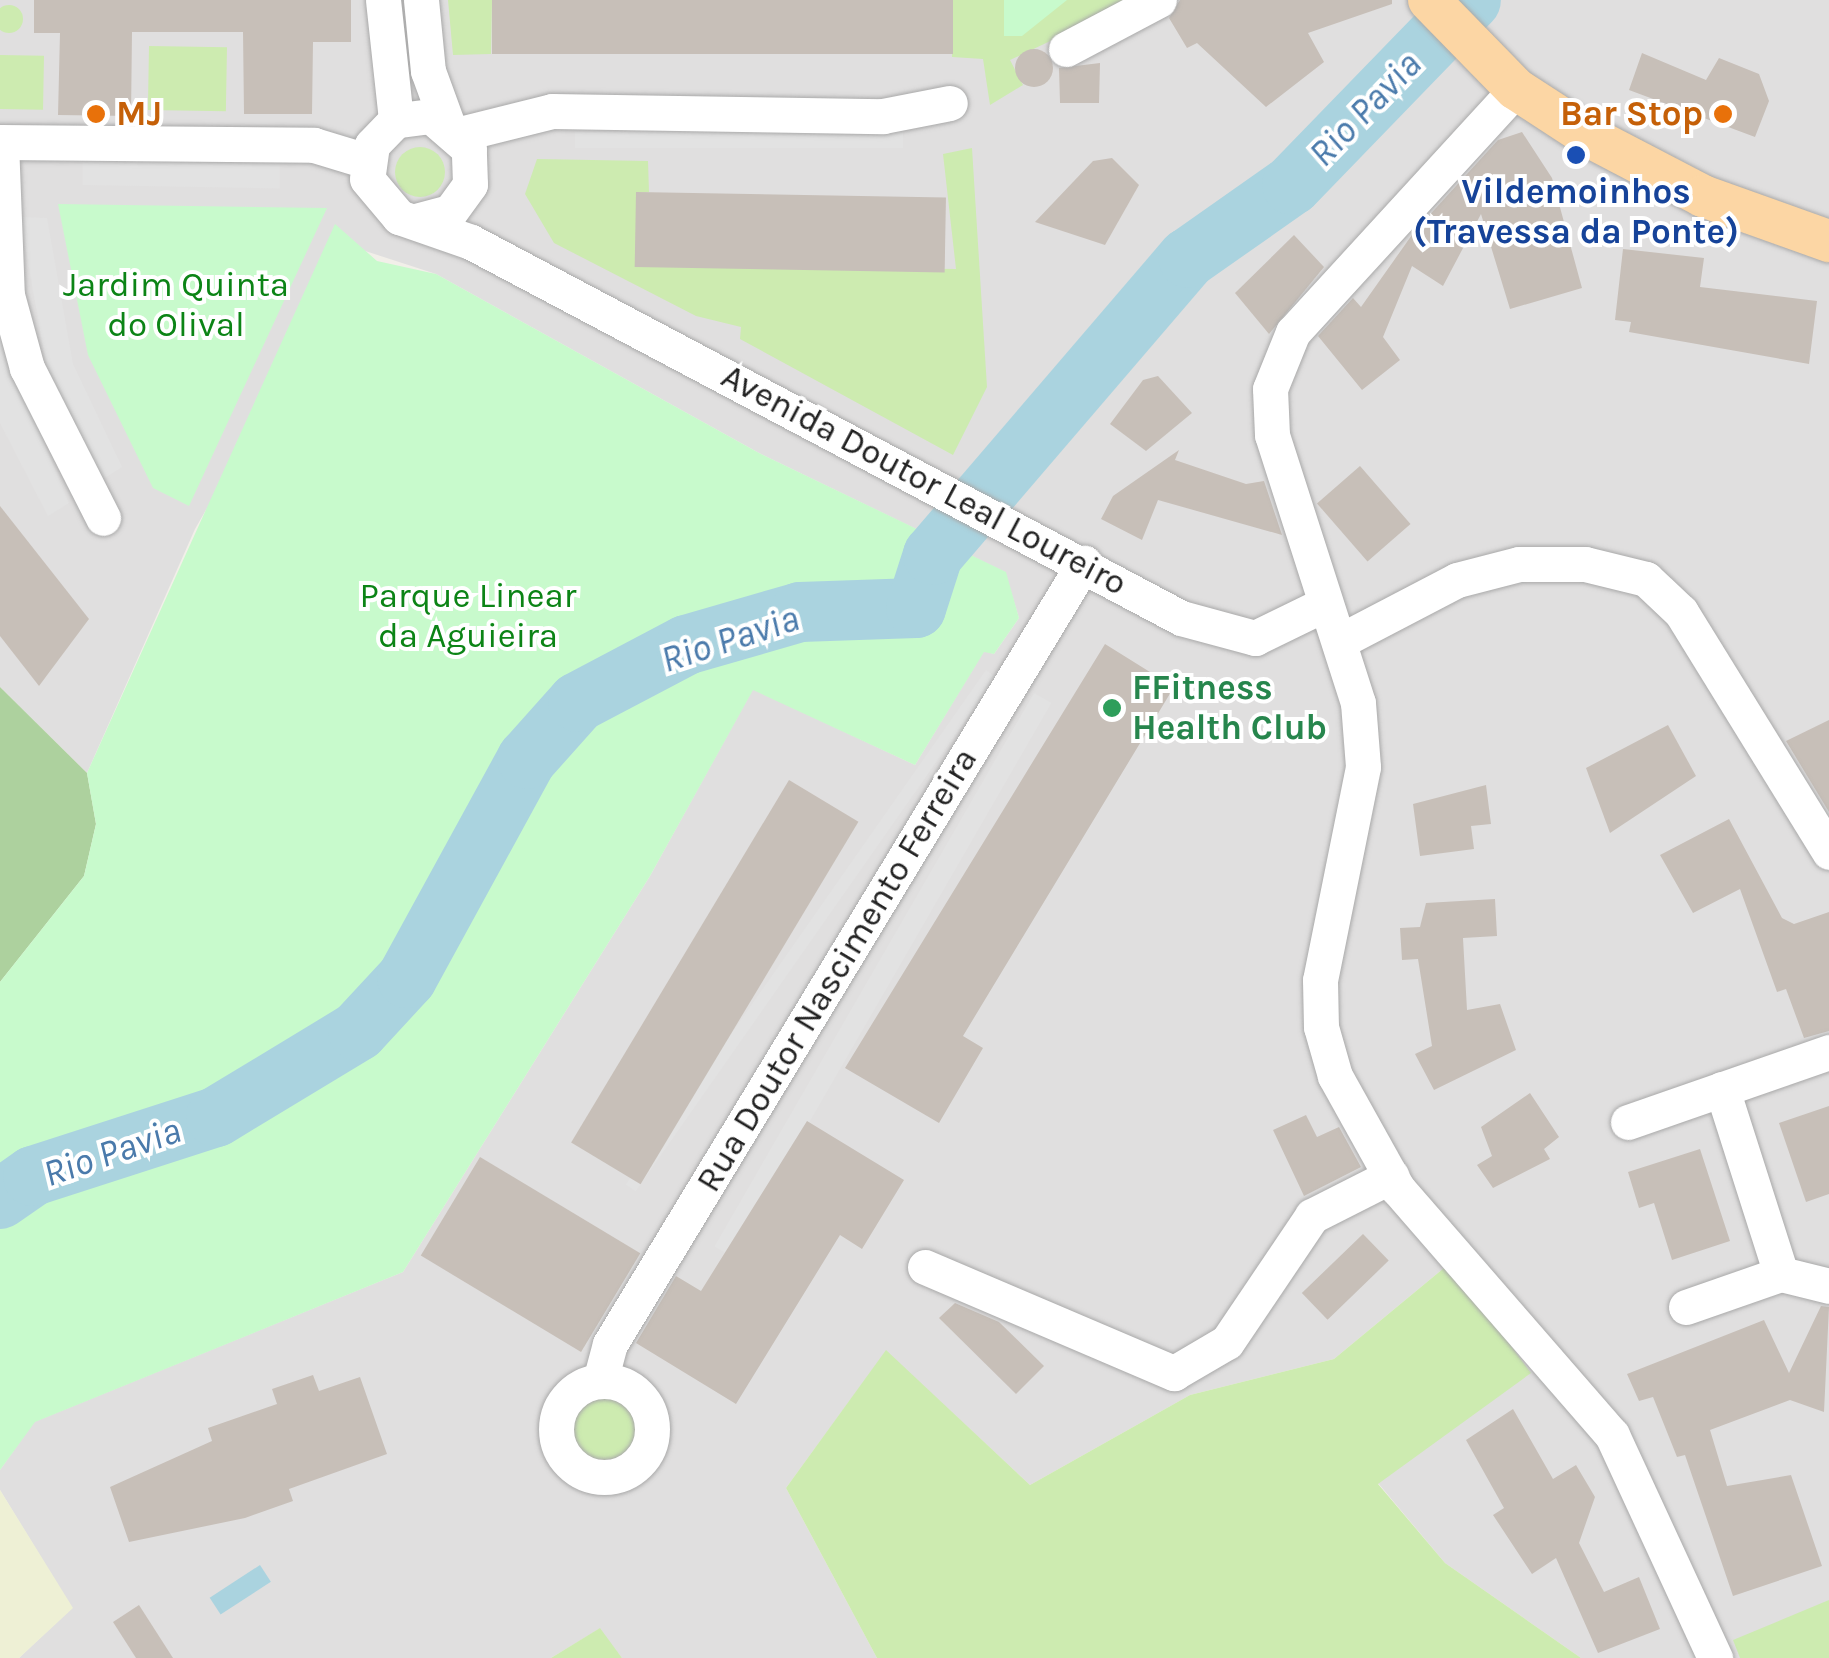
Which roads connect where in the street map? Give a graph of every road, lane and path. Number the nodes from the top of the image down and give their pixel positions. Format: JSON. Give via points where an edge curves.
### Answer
{"nodes":[{"id":1,"x":383,"y":0,"type":"edge"},
{"id":2,"x":421,"y":0,"type":"edge"},
{"id":3,"x":1159,"y":0,"type":"edge"},
{"id":4,"x":1429,"y":0,"type":"edge"},
{"id":5,"x":1066,"y":48,"type":"dead end"},
{"id":6,"x":1507,"y":81,"type":"junction"},
{"id":7,"x":950,"y":102,"type":"dead end"},
{"id":8,"x":396,"y":120,"type":"junction"},
{"id":9,"x":460,"y":141,"type":"junction"},
{"id":10,"x":1,"y":142,"type":"edge"},
{"id":11,"x":367,"y":161,"type":"junction"},
{"id":12,"x":416,"y":221,"type":"junction"},
{"id":13,"x":1829,"y":241,"type":"edge"},
{"id":14,"x":531,"y":273,"type":"junction"},
{"id":15,"x":103,"y":518,"type":"dead end"},
{"id":16,"x":1084,"y":564,"type":"junction"},
{"id":17,"x":1322,"y":606,"type":"junction"},
{"id":18,"x":1344,"y":640,"type":"junction"},
{"id":19,"x":1829,"y":852,"type":"edge"},
{"id":20,"x":1829,"y":1052,"type":"edge"},
{"id":21,"x":1722,"y":1089,"type":"junction"},
{"id":22,"x":1628,"y":1122,"type":"dead end"},
{"id":23,"x":1391,"y":1176,"type":"junction"},
{"id":24,"x":925,"y":1267,"type":"dead end"},
{"id":25,"x":1781,"y":1274,"type":"junction"},
{"id":26,"x":1829,"y":1286,"type":"edge"},
{"id":27,"x":1686,"y":1307,"type":"dead end"},
{"id":28,"x":600,"y":1381,"type":"dead end"},
{"id":29,"x":1716,"y":1658,"type":"edge"}],
"edges":[{"from":1,"to":8,"type":"street"},
{"from":2,"to":9,"type":"street","name":"Avenida Doutor Leal Loureiro","via":[[428,71]]},
{"from":3,"to":5,"type":"street"},
{"from":4,"to":6,"type":"main road"},
{"from":6,"to":13,"type":"main road","via":[[1703,196]]},
{"from":6,"to":17,"type":"street","via":[[1292,332],[1270,389],[1272,435]]},
{"from":7,"to":9,"type":"street","via":[[883,116],[552,111]]},
{"from":8,"to":9,"type":"street"},
{"from":8,"to":11,"type":"street"},
{"from":9,"to":12,"type":"street","via":[[462,200]]},
{"from":9,"to":14,"type":"street","name":"Avenida Doutor Leal Loureiro","via":[[486,225]]},
{"from":10,"to":11,"type":"street","via":[[314,145]]},
{"from":10,"to":15,"type":"street","via":[[8,295],[27,368]]},
{"from":11,"to":12,"type":"street","name":"Avenida Doutor Leal Loureiro","via":[[374,194]]},
{"from":12,"to":14,"type":"street","name":"Avenida Doutor Leal Loureiro"},
{"from":14,"to":16,"type":"street","name":"Avenida Doutor Leal Loureiro"},
{"from":16,"to":17,"type":"street","name":"Avenida Doutor Leal Loureiro","via":[[1181,618],[1242,639]]},
{"from":16,"to":28,"type":"street","name":"Rua Doutor Nascimento Ferreira","via":[[610,1344]]},
{"from":17,"to":18,"type":"street"},
{"from":18,"to":19,"type":"street","via":[[1457,580],[1519,564],[1584,564],[1646,580],[1681,612]]},
{"from":18,"to":23,"type":"street","via":[[1362,767],[1320,980],[1320,1027],[1335,1076]]},
{"from":20,"to":21,"type":"street"},
{"from":21,"to":22,"type":"street"},
{"from":21,"to":25,"type":"street"},
{"from":23,"to":24,"type":"street","via":[[1312,1216],[1227,1342],[1174,1373]]},
{"from":23,"to":29,"type":"street","via":[[1612,1435]]},
{"from":25,"to":26,"type":"street"},
{"from":25,"to":27,"type":"street"}]}
